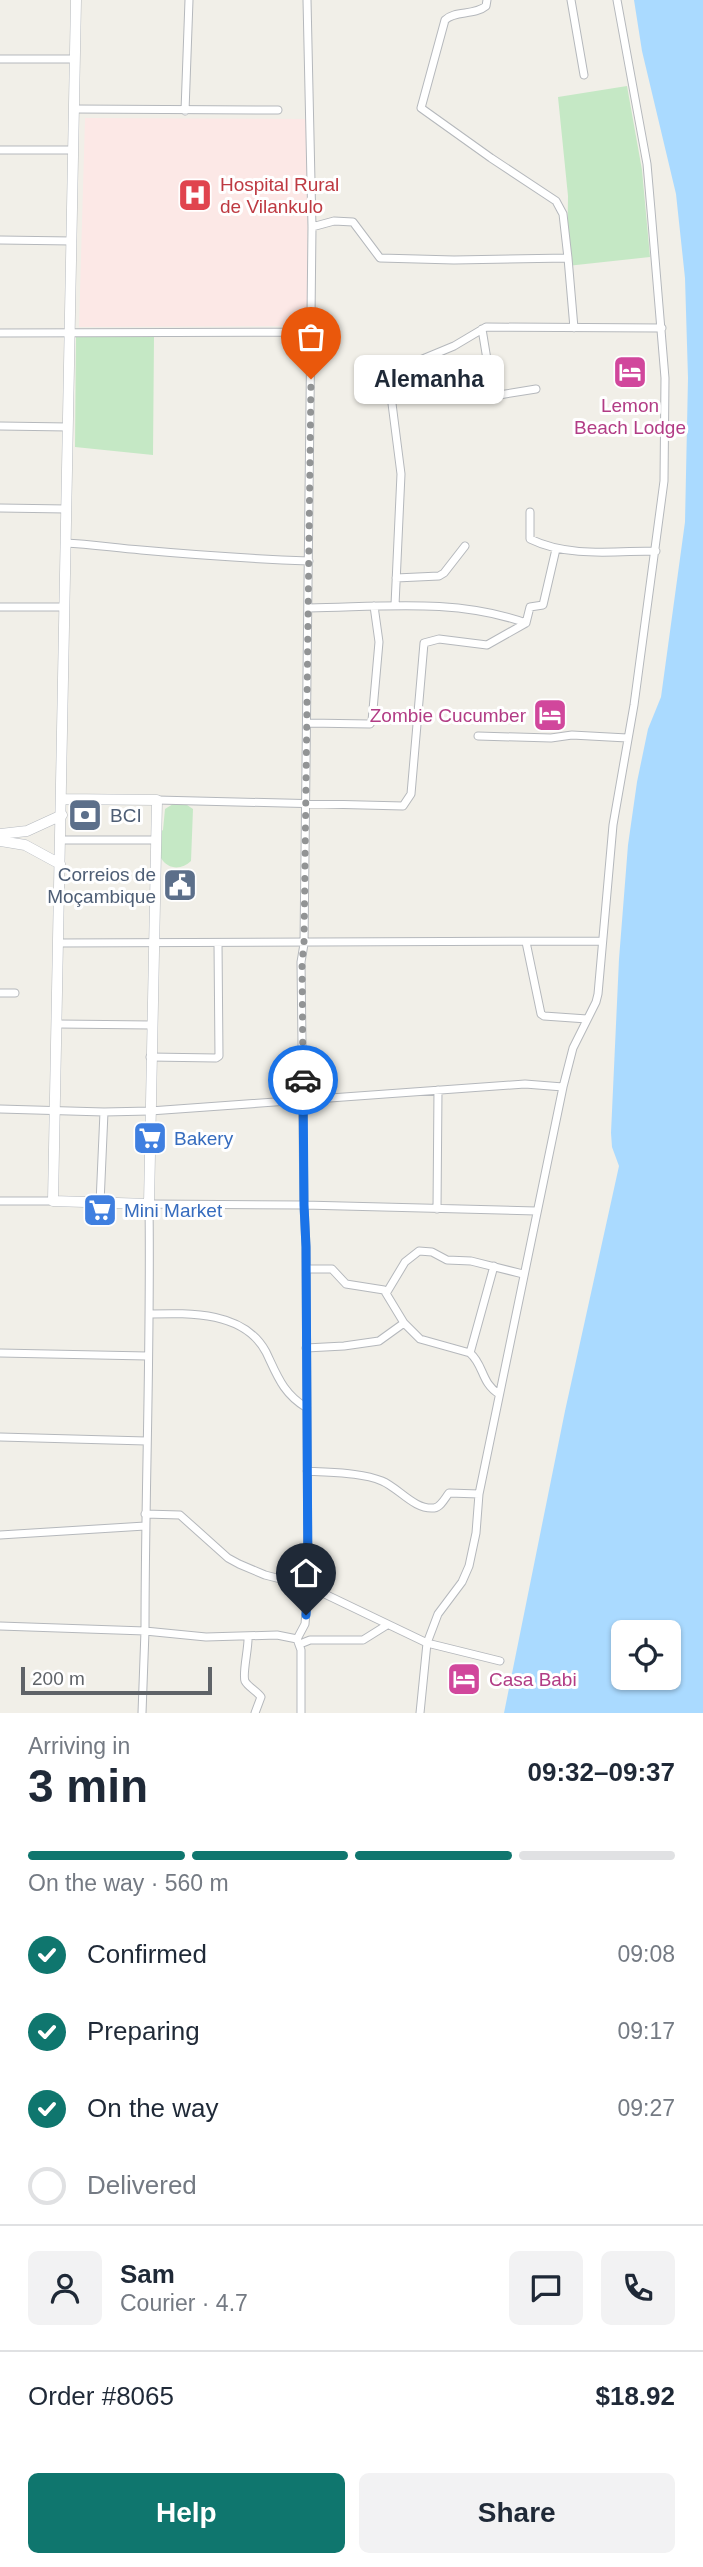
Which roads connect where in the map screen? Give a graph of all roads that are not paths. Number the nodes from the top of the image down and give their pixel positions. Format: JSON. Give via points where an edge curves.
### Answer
{"nodes":[{"id":1,"x":76,"y":0,"type":"edge"},
{"id":2,"x":189,"y":0,"type":"edge"},
{"id":3,"x":307,"y":0,"type":"edge"},
{"id":4,"x":487,"y":0,"type":"edge"},
{"id":5,"x":571,"y":0,"type":"edge"},
{"id":6,"x":617,"y":0,"type":"edge"},
{"id":7,"x":0,"y":59,"type":"edge"},
{"id":8,"x":75,"y":60,"type":"junction"},
{"id":9,"x":584,"y":75,"type":"dead end"},
{"id":10,"x":74,"y":109,"type":"junction"},
{"id":11,"x":278,"y":110,"type":"dead end"},
{"id":12,"x":185,"y":111,"type":"junction"},
{"id":13,"x":0,"y":150,"type":"edge"},
{"id":14,"x":74,"y":150,"type":"junction"},
{"id":15,"x":312,"y":227,"type":"junction"},
{"id":16,"x":0,"y":240,"type":"edge"},
{"id":17,"x":72,"y":241,"type":"junction"},
{"id":18,"x":568,"y":258,"type":"junction"},
{"id":19,"x":574,"y":328,"type":"junction"},
{"id":20,"x":662,"y":328,"type":"junction"},
{"id":21,"x":482,"y":329,"type":"junction"},
{"id":22,"x":293,"y":332,"type":"junction"},
{"id":23,"x":311,"y":332,"type":"junction"},
{"id":24,"x":0,"y":333,"type":"edge"},
{"id":25,"x":70,"y":333,"type":"junction"},
{"id":26,"x":311,"y":353,"type":"junction"},
{"id":27,"x":536,"y":389,"type":"dead end"},
{"id":28,"x":0,"y":426,"type":"edge"},
{"id":29,"x":68,"y":427,"type":"junction"},
{"id":30,"x":0,"y":509,"type":"edge"},
{"id":31,"x":66,"y":509,"type":"junction"},
{"id":32,"x":530,"y":512,"type":"dead end"},
{"id":33,"x":65,"y":543,"type":"junction"},
{"id":34,"x":465,"y":546,"type":"dead end"},
{"id":35,"x":556,"y":549,"type":"junction"},
{"id":36,"x":656,"y":551,"type":"junction"},
{"id":37,"x":309,"y":561,"type":"junction"},
{"id":38,"x":396,"y":578,"type":"junction"},
{"id":39,"x":395,"y":605,"type":"junction"},
{"id":40,"x":374,"y":606,"type":"junction"},
{"id":41,"x":0,"y":607,"type":"edge"},
{"id":42,"x":64,"y":607,"type":"junction"},
{"id":43,"x":309,"y":608,"type":"junction"},
{"id":44,"x":526,"y":623,"type":"junction"},
{"id":45,"x":308,"y":723,"type":"junction"},
{"id":46,"x":478,"y":736,"type":"dead end"},
{"id":47,"x":628,"y":738,"type":"junction"},
{"id":48,"x":62,"y":799,"type":"junction"},
{"id":49,"x":157,"y":800,"type":"junction"},
{"id":50,"x":307,"y":803,"type":"junction"},
{"id":51,"x":62,"y":814,"type":"junction"},
{"id":52,"x":0,"y":834,"type":"edge"},
{"id":53,"x":62,"y":840,"type":"junction"},
{"id":54,"x":155,"y":840,"type":"junction"},
{"id":55,"x":0,"y":841,"type":"edge"},
{"id":56,"x":60,"y":864,"type":"junction"},
{"id":57,"x":602,"y":941,"type":"junction"},
{"id":58,"x":526,"y":942,"type":"junction"},
{"id":59,"x":59,"y":943,"type":"junction"},
{"id":60,"x":153,"y":943,"type":"junction"},
{"id":61,"x":218,"y":943,"type":"junction"},
{"id":62,"x":304,"y":944,"type":"junction"},
{"id":63,"x":0,"y":993,"type":"edge"},
{"id":64,"x":15,"y":993,"type":"dead end"},
{"id":65,"x":587,"y":1019,"type":"junction"},
{"id":66,"x":58,"y":1024,"type":"junction"},
{"id":67,"x":151,"y":1025,"type":"junction"},
{"id":68,"x":150,"y":1057,"type":"junction"},
{"id":69,"x":563,"y":1087,"type":"junction"},
{"id":70,"x":438,"y":1090,"type":"junction"},
{"id":71,"x":303,"y":1101,"type":"junction"},
{"id":72,"x":0,"y":1108,"type":"edge"},
{"id":73,"x":55,"y":1110,"type":"junction"},
{"id":74,"x":150,"y":1111,"type":"junction"},
{"id":75,"x":103,"y":1112,"type":"junction"},
{"id":76,"x":0,"y":1201,"type":"edge"},
{"id":77,"x":53,"y":1201,"type":"junction"},
{"id":78,"x":100,"y":1203,"type":"junction"},
{"id":79,"x":149,"y":1204,"type":"junction"},
{"id":80,"x":304,"y":1205,"type":"junction"},
{"id":81,"x":437,"y":1209,"type":"junction"},
{"id":82,"x":536,"y":1211,"type":"junction"},
{"id":83,"x":494,"y":1266,"type":"junction"},
{"id":84,"x":306,"y":1269,"type":"junction"},
{"id":85,"x":523,"y":1274,"type":"junction"},
{"id":86,"x":387,"y":1292,"type":"junction"},
{"id":87,"x":149,"y":1314,"type":"junction"},
{"id":88,"x":404,"y":1323,"type":"junction"},
{"id":89,"x":306,"y":1348,"type":"junction"},
{"id":90,"x":0,"y":1353,"type":"edge"},
{"id":91,"x":470,"y":1353,"type":"junction"},
{"id":92,"x":147,"y":1356,"type":"junction"},
{"id":93,"x":499,"y":1394,"type":"junction"},
{"id":94,"x":306,"y":1408,"type":"junction"},
{"id":95,"x":0,"y":1437,"type":"edge"},
{"id":96,"x":146,"y":1441,"type":"junction"},
{"id":97,"x":307,"y":1471,"type":"junction"},
{"id":98,"x":479,"y":1494,"type":"junction"},
{"id":99,"x":145,"y":1514,"type":"junction"},
{"id":100,"x":145,"y":1526,"type":"junction"},
{"id":101,"x":0,"y":1535,"type":"edge"},
{"id":102,"x":308,"y":1586,"type":"junction"},
{"id":103,"x":387,"y":1625,"type":"junction"},
{"id":104,"x":0,"y":1626,"type":"edge"},
{"id":105,"x":145,"y":1631,"type":"junction"},
{"id":106,"x":248,"y":1636,"type":"junction"},
{"id":107,"x":298,"y":1641,"type":"junction"},
{"id":108,"x":427,"y":1643,"type":"junction"},
{"id":109,"x":500,"y":1661,"type":"dead end"},
{"id":110,"x":142,"y":1713,"type":"edge"},
{"id":111,"x":255,"y":1713,"type":"edge"},
{"id":112,"x":301,"y":1713,"type":"edge"},
{"id":113,"x":420,"y":1713,"type":"edge"}],
"edges":[{"from":1,"to":8,"type":"main road"},
{"from":2,"to":12,"type":"street"},
{"from":3,"to":15,"type":"street"},
{"from":4,"to":18,"type":"street","via":[[478,12],[450,15],[445,20],[421,108],[556,201],[563,215]]},
{"from":5,"to":9,"type":"street"},
{"from":6,"to":20,"type":"street","via":[[646,164]]},
{"from":7,"to":8,"type":"street"},
{"from":8,"to":10,"type":"main road"},
{"from":10,"to":12,"type":"street"},
{"from":10,"to":14,"type":"main road"},
{"from":11,"to":12,"type":"street"},
{"from":13,"to":14,"type":"street"},
{"from":14,"to":17,"type":"main road"},
{"from":15,"to":18,"type":"street","via":[[354,222],[380,258]]},
{"from":15,"to":23,"type":"street"},
{"from":16,"to":17,"type":"street"},
{"from":17,"to":25,"type":"main road"},
{"from":18,"to":19,"type":"street"},
{"from":19,"to":20,"type":"street"},
{"from":19,"to":21,"type":"street"},
{"from":20,"to":36,"type":"street","via":[[666,456]]},
{"from":21,"to":27,"type":"street","via":[[493,396]]},
{"from":21,"to":38,"type":"street","via":[[401,368],[391,379],[401,474]]},
{"from":22,"to":23,"type":"street"},
{"from":22,"to":25,"type":"street"},
{"from":22,"to":26,"type":"street"},
{"from":23,"to":26,"type":"street"},
{"from":24,"to":25,"type":"street"},
{"from":25,"to":29,"type":"main road"},
{"from":26,"to":37,"type":"street"},
{"from":28,"to":29,"type":"street"},
{"from":29,"to":31,"type":"main road"},
{"from":30,"to":31,"type":"street"},
{"from":31,"to":33,"type":"main road"},
{"from":32,"to":35,"type":"street","via":[[530,539]]},
{"from":33,"to":37,"type":"street"},
{"from":33,"to":42,"type":"main road"},
{"from":34,"to":38,"type":"street","via":[[439,576]]},
{"from":35,"to":36,"type":"street"},
{"from":35,"to":44,"type":"street","via":[[542,607],[530,607]]},
{"from":36,"to":47,"type":"street"},
{"from":37,"to":43,"type":"street"},
{"from":38,"to":39,"type":"street"},
{"from":39,"to":40,"type":"street"},
{"from":39,"to":44,"type":"street","via":[[470,608]]},
{"from":40,"to":43,"type":"street"},
{"from":40,"to":45,"type":"street","via":[[379,642],[372,721]]},
{"from":41,"to":42,"type":"street"},
{"from":42,"to":48,"type":"main road"},
{"from":43,"to":45,"type":"street"},
{"from":44,"to":50,"type":"street","via":[[487,645],[439,639],[425,643],[411,794],[403,806]]},
{"from":45,"to":50,"type":"street"},
{"from":46,"to":47,"type":"street"},
{"from":47,"to":57,"type":"street"},
{"from":48,"to":49,"type":"main road"},
{"from":48,"to":51,"type":"main road"},
{"from":49,"to":50,"type":"street"},
{"from":49,"to":54,"type":"main road"},
{"from":50,"to":62,"type":"street"},
{"from":51,"to":52,"type":"main road","via":[[27,831]]},
{"from":51,"to":53,"type":"main road"},
{"from":53,"to":54,"type":"street"},
{"from":53,"to":56,"type":"main road"},
{"from":54,"to":60,"type":"main road"},
{"from":55,"to":56,"type":"main road","via":[[25,845]]},
{"from":56,"to":59,"type":"main road"},
{"from":57,"to":58,"type":"street"},
{"from":57,"to":65,"type":"street","via":[[596,1002]]},
{"from":58,"to":62,"type":"street"},
{"from":58,"to":65,"type":"street","via":[[541,1014]]},
{"from":59,"to":60,"type":"street"},
{"from":59,"to":66,"type":"main road"},
{"from":60,"to":61,"type":"street"},
{"from":60,"to":67,"type":"main road"},
{"from":61,"to":62,"type":"street"},
{"from":61,"to":68,"type":"street","via":[[219,1056]]},
{"from":62,"to":71,"type":"street"},
{"from":63,"to":64,"type":"street"},
{"from":65,"to":69,"type":"street","via":[[573,1048]]},
{"from":66,"to":67,"type":"street"},
{"from":66,"to":73,"type":"main road"},
{"from":67,"to":68,"type":"main road"},
{"from":68,"to":74,"type":"main road"},
{"from":69,"to":70,"type":"street","via":[[532,1084]]},
{"from":69,"to":82,"type":"street"},
{"from":70,"to":71,"type":"street"},
{"from":70,"to":81,"type":"street"},
{"from":71,"to":74,"type":"street"},
{"from":71,"to":80,"type":"street"},
{"from":72,"to":73,"type":"street"},
{"from":73,"to":75,"type":"street"},
{"from":73,"to":77,"type":"main road"},
{"from":74,"to":75,"type":"street"},
{"from":74,"to":79,"type":"main road"},
{"from":75,"to":78,"type":"street"},
{"from":76,"to":77,"type":"street"},
{"from":77,"to":78,"type":"main road"},
{"from":78,"to":79,"type":"main road"},
{"from":79,"to":80,"type":"street"},
{"from":79,"to":87,"type":"street"},
{"from":80,"to":81,"type":"street"},
{"from":80,"to":84,"type":"street"},
{"from":81,"to":82,"type":"street"},
{"from":82,"to":85,"type":"street"},
{"from":83,"to":85,"type":"street"},
{"from":83,"to":86,"type":"street","via":[[419,1251],[405,1262]]},
{"from":83,"to":91,"type":"street"},
{"from":84,"to":86,"type":"street","via":[[332,1269],[346,1284]]},
{"from":84,"to":89,"type":"street"},
{"from":85,"to":93,"type":"street"},
{"from":86,"to":88,"type":"street"},
{"from":87,"to":92,"type":"street"},
{"from":87,"to":94,"type":"street","via":[[202,1314],[244,1328],[259,1340],[283,1389]]},
{"from":88,"to":89,"type":"street","via":[[379,1341]]},
{"from":88,"to":91,"type":"street","via":[[422,1341]]},
{"from":89,"to":94,"type":"street"},
{"from":90,"to":92,"type":"street"},
{"from":91,"to":93,"type":"street","via":[[488,1386]]},
{"from":92,"to":96,"type":"street"},
{"from":93,"to":98,"type":"street"},
{"from":94,"to":97,"type":"street"},
{"from":95,"to":96,"type":"street"},
{"from":96,"to":99,"type":"street"},
{"from":97,"to":98,"type":"street","via":[[370,1477],[432,1508],[440,1506],[449,1493]]},
{"from":97,"to":102,"type":"street"},
{"from":98,"to":108,"type":"street","via":[[469,1566],[438,1614]]},
{"from":99,"to":100,"type":"street"},
{"from":99,"to":102,"type":"street","via":[[180,1516],[228,1558],[265,1575]]},
{"from":100,"to":101,"type":"street"},
{"from":100,"to":105,"type":"street"},
{"from":102,"to":103,"type":"street"},
{"from":102,"to":107,"type":"street","via":[[305,1624]]},
{"from":103,"to":107,"type":"street","via":[[363,1640]]},
{"from":103,"to":108,"type":"street"},
{"from":104,"to":105,"type":"street"},
{"from":105,"to":106,"type":"street"},
{"from":105,"to":110,"type":"street"},
{"from":106,"to":107,"type":"street","via":[[277,1635]]},
{"from":106,"to":111,"type":"street","via":[[244,1676],[261,1697]]},
{"from":107,"to":112,"type":"street"},
{"from":108,"to":109,"type":"street"},
{"from":108,"to":113,"type":"street"}]}
